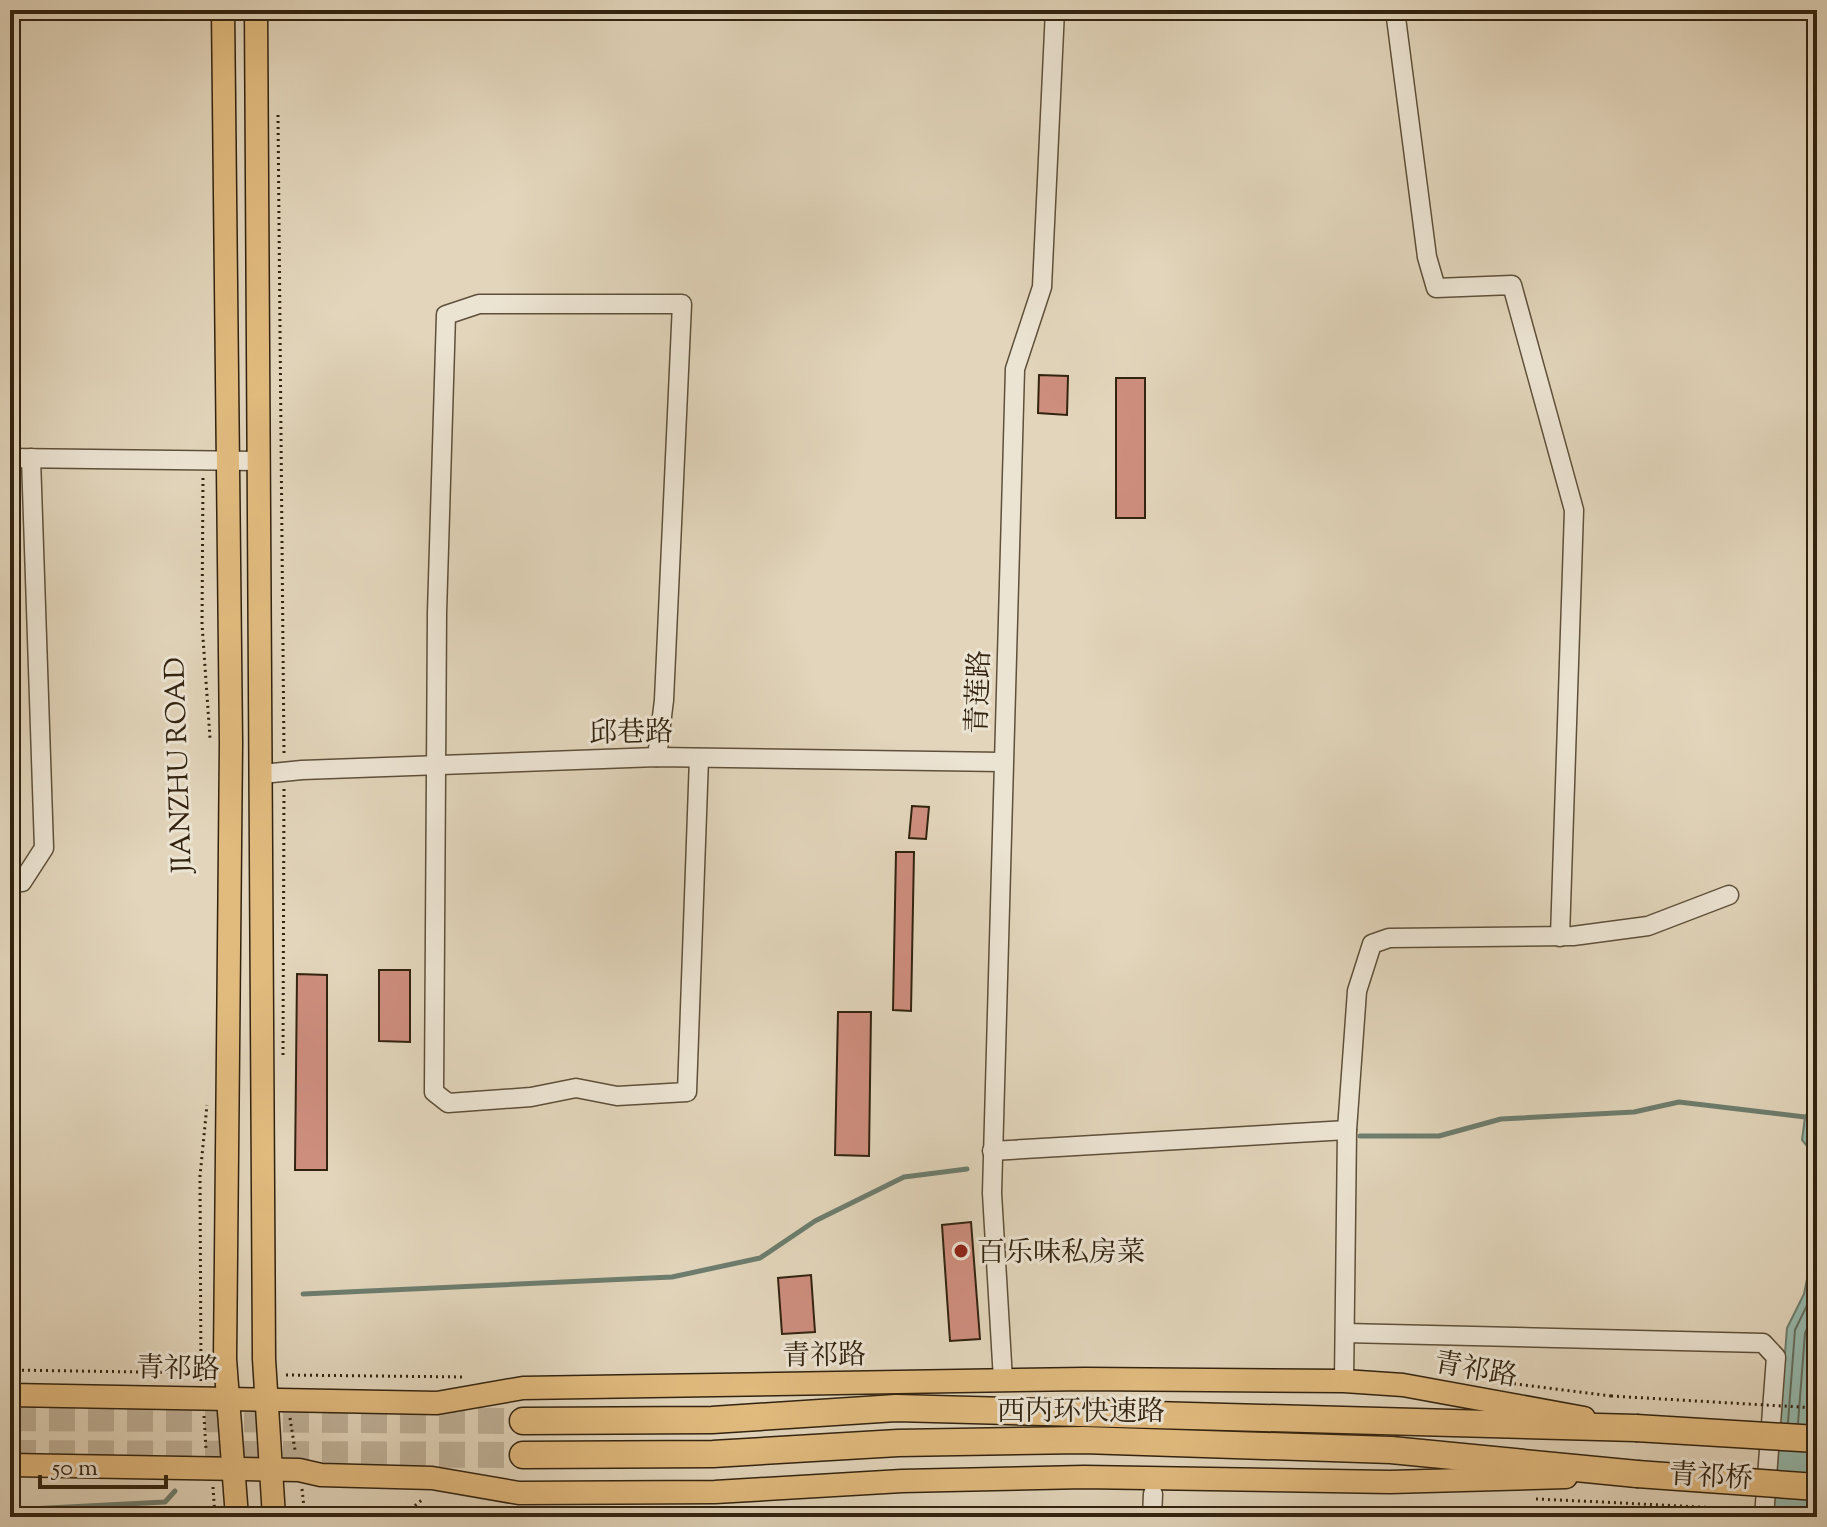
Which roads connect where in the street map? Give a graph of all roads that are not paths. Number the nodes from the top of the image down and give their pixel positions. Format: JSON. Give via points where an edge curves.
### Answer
{"nodes":[{"id":1,"x":223,"y":10,"type":"edge"},
{"id":2,"x":256,"y":10,"type":"edge"},
{"id":3,"x":1055,"y":10,"type":"edge"},
{"id":4,"x":1395,"y":10,"type":"edge"},
{"id":5,"x":10,"y":458,"type":"edge"},
{"id":6,"x":31,"y":458,"type":"junction"},
{"id":7,"x":229,"y":461,"type":"junction"},
{"id":8,"x":259,"y":461,"type":"junction"},
{"id":9,"x":657,"y":757,"type":"junction"},
{"id":10,"x":699,"y":758,"type":"junction"},
{"id":11,"x":1002,"y":762,"type":"junction"},
{"id":12,"x":436,"y":765,"type":"junction"},
{"id":13,"x":262,"y":774,"type":"junction"},
{"id":14,"x":10,"y":882,"type":"edge"},
{"id":15,"x":1729,"y":895,"type":"dead end"},
{"id":16,"x":1560,"y":937,"type":"junction"},
{"id":17,"x":1347,"y":1130,"type":"junction"},
{"id":18,"x":992,"y":1151,"type":"junction"},
{"id":19,"x":1345,"y":1333,"type":"junction"},
{"id":20,"x":1003,"y":1380,"type":"junction"},
{"id":21,"x":1344,"y":1381,"type":"junction"},
{"id":22,"x":10,"y":1395,"type":"edge"},
{"id":23,"x":228,"y":1398,"type":"junction"},
{"id":24,"x":266,"y":1400,"type":"junction"},
{"id":25,"x":523,"y":1421,"type":"tunnel mouth"},
{"id":26,"x":1636,"y":1428,"type":"junction"},
{"id":27,"x":1817,"y":1439,"type":"edge"},
{"id":28,"x":523,"y":1455,"type":"tunnel mouth"},
{"id":29,"x":10,"y":1465,"type":"edge"},
{"id":30,"x":232,"y":1468,"type":"junction"},
{"id":31,"x":272,"y":1469,"type":"junction"},
{"id":32,"x":1637,"y":1474,"type":"junction"},
{"id":33,"x":1817,"y":1487,"type":"edge"},
{"id":34,"x":1153,"y":1494,"type":"dead end"},
{"id":35,"x":237,"y":1517,"type":"edge"},
{"id":36,"x":274,"y":1517,"type":"edge"},
{"id":37,"x":1152,"y":1517,"type":"edge"},
{"id":38,"x":1764,"y":1517,"type":"edge"}],
"edges":[{"from":1,"to":7,"type":"main road","name":"JIANZHU ROAD"},
{"from":2,"to":8,"type":"main road"},
{"from":3,"to":11,"type":"street","name":"青莲路","via":[[1042,287],[1015,369]]},
{"from":4,"to":16,"type":"street","via":[[1427,257],[1436,288],[1512,285],[1574,510]]},
{"from":5,"to":6,"type":"street"},
{"from":6,"to":7,"type":"street"},
{"from":6,"to":14,"type":"street","via":[[44,848],[22,882]]},
{"from":7,"to":8,"type":"street"},
{"from":7,"to":23,"type":"main road","name":"JIANZHU ROAD"},
{"from":8,"to":13,"type":"main road"},
{"from":9,"to":10,"type":"street","name":"邱巷路"},
{"from":9,"to":12,"type":"street","name":"邱巷路"},
{"from":9,"to":12,"type":"street","via":[[682,304],[479,304],[446,315]]},
{"from":10,"to":11,"type":"street","name":"邱巷路"},
{"from":10,"to":12,"type":"street","via":[[687,1092],[617,1096],[576,1088],[448,1103],[434,1092]]},
{"from":11,"to":18,"type":"street","name":"青莲路"},
{"from":12,"to":13,"type":"street","name":"邱巷路"},
{"from":13,"to":24,"type":"main road"},
{"from":15,"to":16,"type":"street","via":[[1648,926]]},
{"from":16,"to":17,"type":"street","via":[[1389,938],[1372,944],[1357,991]]},
{"from":17,"to":18,"type":"street"},
{"from":17,"to":19,"type":"street"},
{"from":18,"to":20,"type":"street","name":"青莲路"},
{"from":19,"to":21,"type":"street"},
{"from":19,"to":38,"type":"street","via":[[1763,1343],[1776,1357]]},
{"from":20,"to":21,"type":"main road","name":"青祁路"},
{"from":20,"to":24,"type":"main road","name":"青祁路","via":[[523,1388],[437,1403]]},
{"from":21,"to":26,"type":"main road","name":"青祁路","via":[[1403,1385]]},
{"from":22,"to":23,"type":"main road","name":"青祁路"},
{"from":23,"to":24,"type":"main road","name":"青祁路"},
{"from":23,"to":30,"type":"main road","name":"JIANZHU ROAD"},
{"from":24,"to":31,"type":"main road"},
{"from":25,"to":26,"type":"highway","name":"西内环快速路","via":[[712,1420],[896,1408]]},
{"from":26,"to":27,"type":"highway","name":"青祁桥","bridge":true},
{"from":28,"to":32,"type":"highway","name":"西内环快速路","via":[[713,1454],[1083,1440],[1391,1450]]},
{"from":29,"to":30,"type":"main road"},
{"from":30,"to":31,"type":"main road"},
{"from":30,"to":35,"type":"main road","name":"JIANZHU ROAD"},
{"from":31,"to":32,"type":"main road","via":[[432,1478],[519,1493],[715,1492],[1084,1477],[1390,1482]]},
{"from":31,"to":36,"type":"main road"},
{"from":32,"to":33,"type":"highway","name":"青祁桥","bridge":true},
{"from":34,"to":37,"type":"street"}]}
